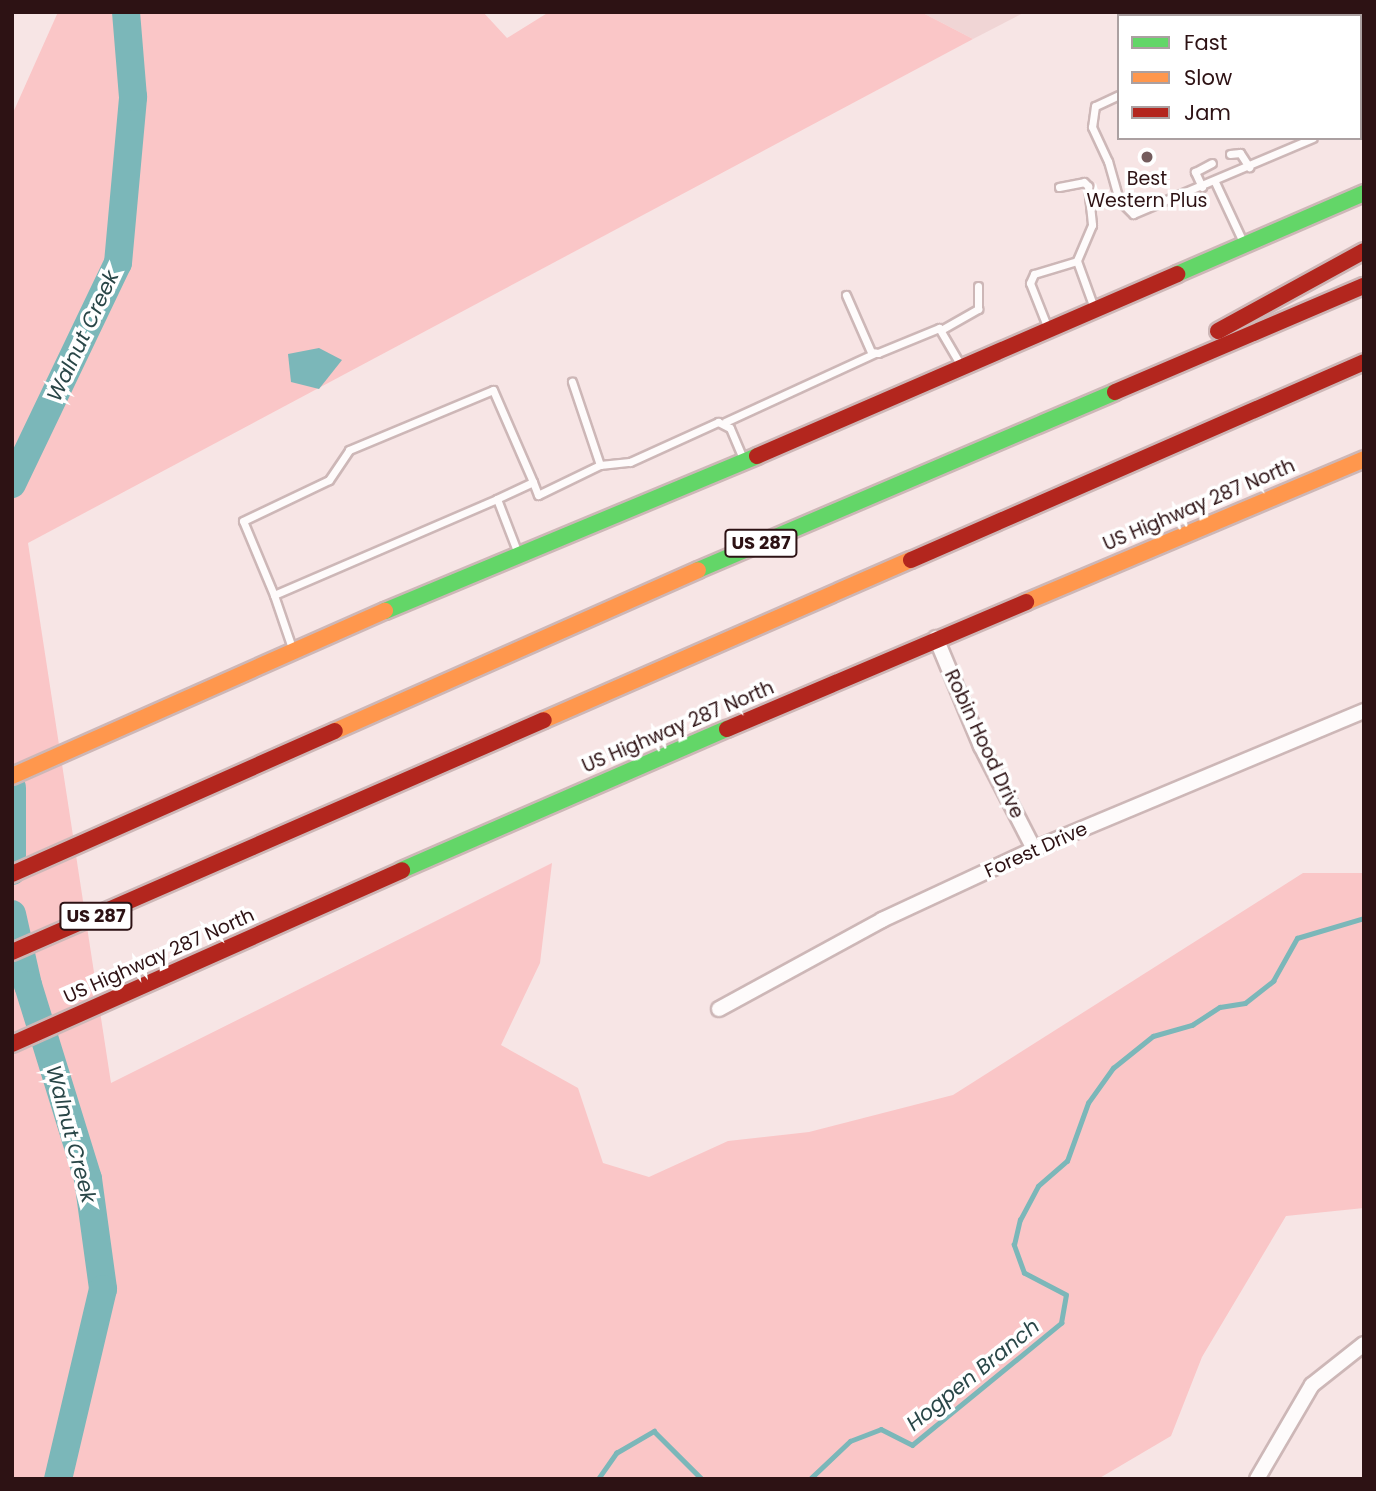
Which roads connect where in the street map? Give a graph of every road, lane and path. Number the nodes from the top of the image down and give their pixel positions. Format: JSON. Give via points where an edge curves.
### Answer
{"nodes":[{"id":1,"x":1117,"y":96,"type":"edge"},
{"id":2,"x":1309,"y":140,"type":"edge"},
{"id":3,"x":1230,"y":154,"type":"dead end"},
{"id":4,"x":1212,"y":163,"type":"dead end"},
{"id":5,"x":1249,"y":167,"type":"junction"},
{"id":6,"x":1216,"y":182,"type":"junction"},
{"id":7,"x":1059,"y":187,"type":"dead end"},
{"id":8,"x":1202,"y":187,"type":"junction"},
{"id":9,"x":1364,"y":193,"type":"edge"},
{"id":10,"x":1244,"y":245,"type":"junction"},
{"id":11,"x":1364,"y":251,"type":"edge"},
{"id":12,"x":1077,"y":261,"type":"junction"},
{"id":13,"x":978,"y":286,"type":"dead end"},
{"id":14,"x":1364,"y":286,"type":"edge"},
{"id":15,"x":846,"y":295,"type":"dead end"},
{"id":16,"x":1095,"y":310,"type":"junction"},
{"id":17,"x":942,"y":330,"type":"junction"},
{"id":18,"x":1049,"y":330,"type":"junction"},
{"id":19,"x":875,"y":354,"type":"junction"},
{"id":20,"x":1189,"y":359,"type":"junction"},
{"id":21,"x":1364,"y":362,"type":"edge"},
{"id":22,"x":962,"y":368,"type":"junction"},
{"id":23,"x":1364,"y":381,"type":"edge"},
{"id":24,"x":572,"y":382,"type":"dead end"},
{"id":25,"x":1234,"y":419,"type":"junction"},
{"id":26,"x":725,"y":422,"type":"junction"},
{"id":27,"x":1364,"y":459,"type":"edge"},
{"id":28,"x":745,"y":461,"type":"junction"},
{"id":29,"x":600,"y":465,"type":"junction"},
{"id":30,"x":533,"y":482,"type":"junction"},
{"id":31,"x":497,"y":499,"type":"junction"},
{"id":32,"x":519,"y":557,"type":"junction"},
{"id":33,"x":274,"y":596,"type":"junction"},
{"id":34,"x":936,"y":638,"type":"junction"},
{"id":35,"x":292,"y":649,"type":"junction"},
{"id":36,"x":1364,"y":711,"type":"edge"},
{"id":37,"x":12,"y":776,"type":"edge"},
{"id":38,"x":1034,"y":849,"type":"junction"},
{"id":39,"x":12,"y":874,"type":"edge"},
{"id":40,"x":12,"y":952,"type":"edge"},
{"id":41,"x":719,"y":1009,"type":"dead end"},
{"id":42,"x":12,"y":1044,"type":"edge"},
{"id":43,"x":1364,"y":1344,"type":"edge"},
{"id":44,"x":1257,"y":1479,"type":"edge"}],
"edges":[{"from":1,"to":8,"type":"lane","via":[[1095,106],[1092,127],[1108,160],[1119,200],[1132,214]]},
{"from":2,"to":5,"type":"lane"},
{"from":3,"to":5,"type":"lane","via":[[1240,153]]},
{"from":4,"to":8,"type":"lane","via":[[1195,172]]},
{"from":5,"to":6,"type":"lane"},
{"from":6,"to":8,"type":"lane"},
{"from":6,"to":10,"type":"lane"},
{"from":7,"to":12,"type":"lane","via":[[1084,182],[1088,186],[1092,225]]},
{"from":9,"to":10,"type":"main road"},
{"from":10,"to":16,"type":"main road"},
{"from":11,"to":20,"type":"main road","via":[[1213,334]]},
{"from":12,"to":16,"type":"lane"},
{"from":12,"to":18,"type":"lane","via":[[1030,279]]},
{"from":13,"to":17,"type":"lane","via":[[978,309]]},
{"from":14,"to":20,"type":"main road","number":"US 287"},
{"from":15,"to":19,"type":"lane"},
{"from":16,"to":18,"type":"main road"},
{"from":17,"to":19,"type":"lane","via":[[934,329]]},
{"from":17,"to":22,"type":"lane"},
{"from":18,"to":22,"type":"main road"},
{"from":19,"to":26,"type":"lane"},
{"from":20,"to":39,"type":"main road","number":"US 287","via":[[699,569]]},
{"from":21,"to":25,"type":"main road","number":"US 287"},
{"from":22,"to":28,"type":"main road"},
{"from":23,"to":25,"type":"main road","via":[[1282,415],[1255,421]]},
{"from":24,"to":29,"type":"lane"},
{"from":25,"to":40,"type":"main road","number":"US 287","via":[[1030,511],[496,737]]},
{"from":26,"to":28,"type":"lane"},
{"from":26,"to":29,"type":"lane","via":[[630,462]]},
{"from":27,"to":34,"type":"main road","name":"US Highway 287 North"},
{"from":28,"to":32,"type":"main road"},
{"from":29,"to":30,"type":"lane","via":[[538,495]]},
{"from":30,"to":31,"type":"lane"},
{"from":30,"to":33,"type":"lane","via":[[493,390],[349,450],[329,480],[243,520]]},
{"from":31,"to":32,"type":"lane"},
{"from":31,"to":33,"type":"lane"},
{"from":32,"to":35,"type":"main road"},
{"from":33,"to":35,"type":"lane"},
{"from":34,"to":38,"type":"street","name":"Robin Hood Drive","via":[[981,746]]},
{"from":34,"to":42,"type":"main road","name":"US Highway 287 North"},
{"from":35,"to":37,"type":"main road"},
{"from":36,"to":38,"type":"street","name":"Forest Drive"},
{"from":38,"to":41,"type":"street","name":"Forest Drive","via":[[882,920]]},
{"from":43,"to":44,"type":"street","via":[[1312,1385]]}]}
